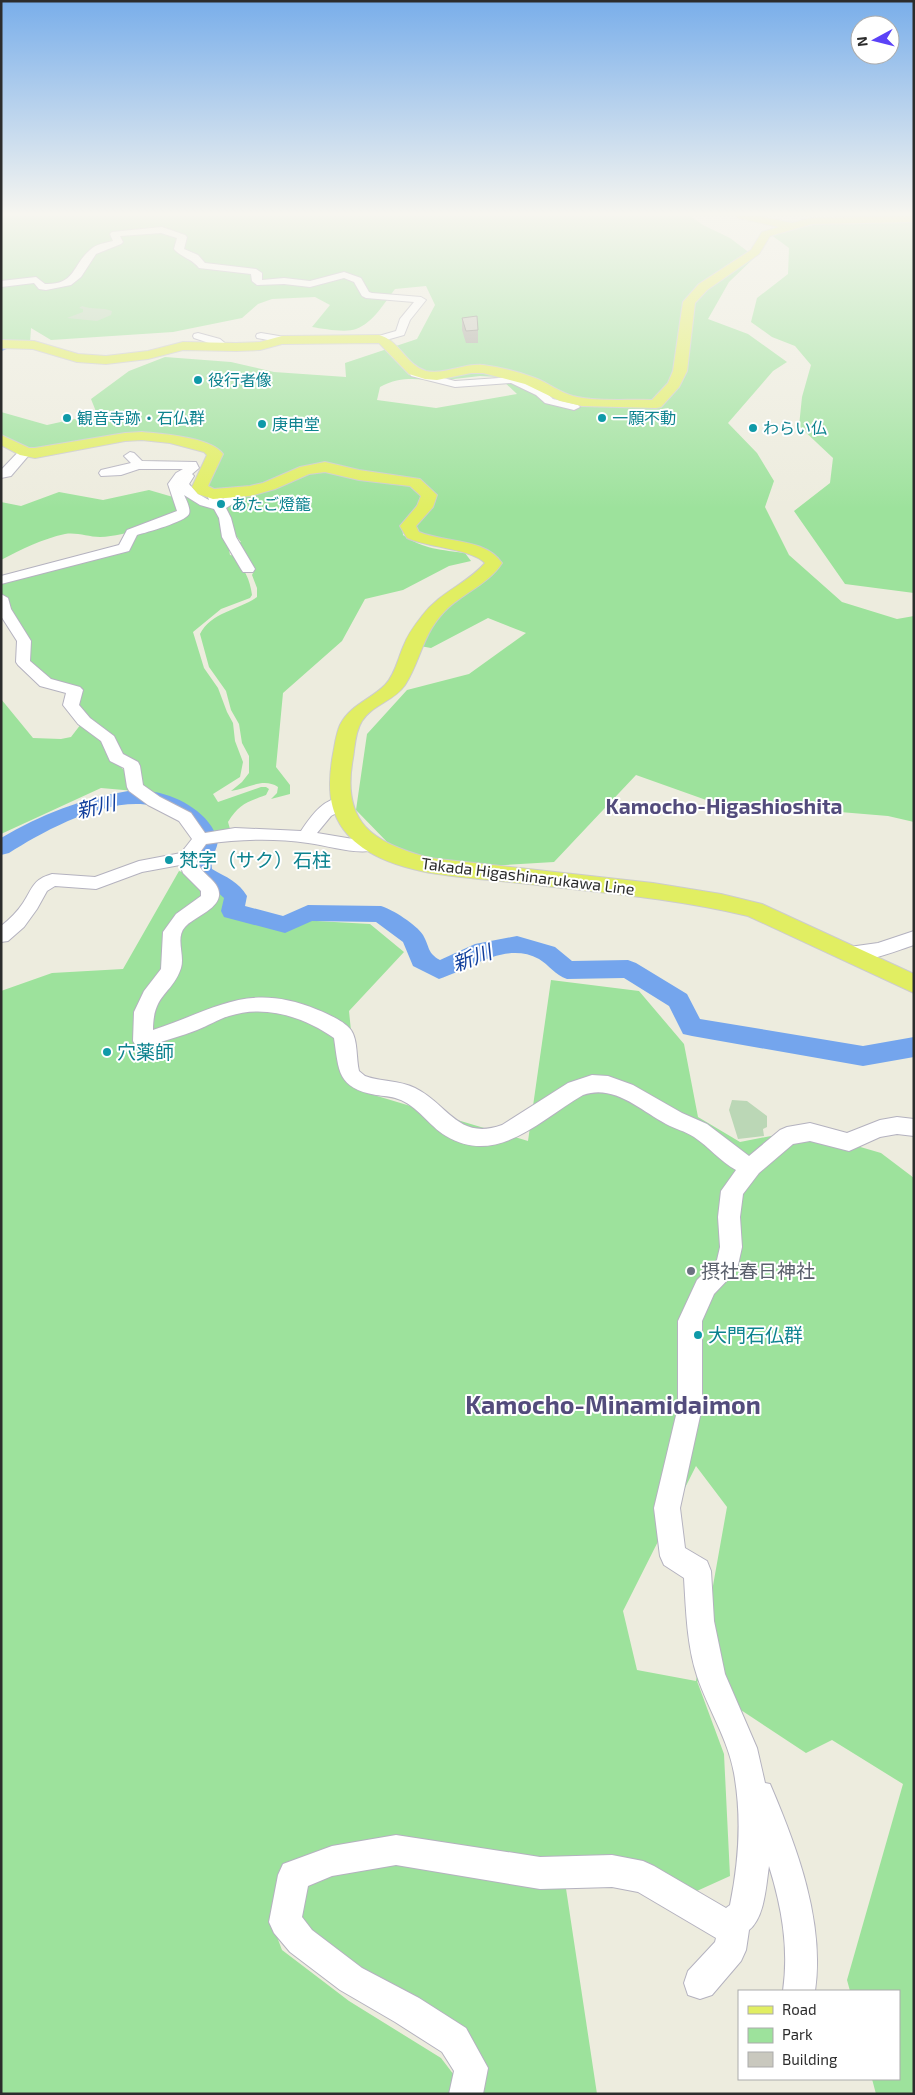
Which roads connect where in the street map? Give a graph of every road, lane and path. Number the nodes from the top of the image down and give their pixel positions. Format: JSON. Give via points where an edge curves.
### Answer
{"nodes":[{"id":1,"x":410,"y":314,"type":"edge"},
{"id":2,"x":687,"y":314,"type":"edge"},
{"id":3,"x":198,"y":336,"type":"dead end"},
{"id":4,"x":261,"y":336,"type":"dead end"},
{"id":5,"x":378,"y":339,"type":"junction"},
{"id":6,"x":284,"y":340,"type":"junction"},
{"id":7,"x":1,"y":344,"type":"edge"},
{"id":8,"x":29,"y":345,"type":"junction"},
{"id":9,"x":219,"y":347,"type":"junction"},
{"id":10,"x":2,"y":359,"type":"edge"},
{"id":11,"x":414,"y":371,"type":"junction"},
{"id":12,"x":574,"y":408,"type":"dead end"},
{"id":13,"x":1,"y":439,"type":"edge"},
{"id":14,"x":25,"y":452,"type":"junction"},
{"id":15,"x":191,"y":463,"type":"junction"},
{"id":16,"x":106,"y":473,"type":"dead end"},
{"id":17,"x":1,"y":474,"type":"edge"},
{"id":18,"x":216,"y":500,"type":"junction"},
{"id":19,"x":248,"y":569,"type":"dead end"},
{"id":20,"x":1,"y":580,"type":"edge"},
{"id":21,"x":1,"y":598,"type":"edge"},
{"id":22,"x":341,"y":803,"type":"junction"},
{"id":23,"x":306,"y":837,"type":"junction"},
{"id":24,"x":202,"y":839,"type":"junction"},
{"id":25,"x":375,"y":845,"type":"junction"},
{"id":26,"x":187,"y":858,"type":"junction"},
{"id":27,"x":1,"y":936,"type":"edge"},
{"id":28,"x":914,"y":938,"type":"edge"},
{"id":29,"x":849,"y":954,"type":"junction"},
{"id":30,"x":914,"y":984,"type":"edge"},
{"id":31,"x":914,"y":1128,"type":"edge"},
{"id":32,"x":751,"y":1167,"type":"junction"},
{"id":33,"x":749,"y":1772,"type":"junction"},
{"id":34,"x":735,"y":1921,"type":"junction"},
{"id":35,"x":700,"y":1982,"type":"dead end"},
{"id":36,"x":799,"y":1990,"type":"edge"},
{"id":37,"x":466,"y":2094,"type":"edge"}],
"edges":[{"from":1,"to":5,"type":"street","via":[[400,333]]},
{"from":2,"to":11,"type":"main road","via":[[680,371],[674,384],[656,404],[582,402],[530,382],[484,370],[437,376]]},
{"from":3,"to":9,"type":"street","via":[[216,341],[221,344]]},
{"from":4,"to":6,"type":"street"},
{"from":5,"to":6,"type":"main road"},
{"from":5,"to":11,"type":"main road","via":[[383,340]]},
{"from":6,"to":9,"type":"main road","via":[[260,346]]},
{"from":7,"to":8,"type":"main road"},
{"from":8,"to":9,"type":"main road","via":[[90,360],[126,358],[183,346]]},
{"from":8,"to":10,"type":"main road"},
{"from":11,"to":12,"type":"street","via":[[430,380],[455,384],[513,380],[540,392],[549,401]]},
{"from":13,"to":14,"type":"main road"},
{"from":14,"to":17,"type":"street","via":[[7,473]]},
{"from":14,"to":18,"type":"main road","via":[[44,452],[125,437],[171,439],[210,449],[215,454],[200,487]]},
{"from":15,"to":16,"type":"street","via":[[134,460],[121,471]]},
{"from":15,"to":18,"type":"street","via":[[184,484],[186,490],[198,499]]},
{"from":15,"to":20,"type":"street","via":[[174,484],[184,509],[175,518],[132,533],[124,548]]},
{"from":18,"to":19,"type":"street","via":[[235,551]]},
{"from":18,"to":22,"type":"main road","name":"Takada Higashinarukawa Line","via":[[269,486],[314,468],[336,468],[359,475],[415,482],[429,495],[425,507],[408,526],[413,536],[433,544],[484,552],[492,558],[494,563],[488,571],[437,608],[415,640],[396,684],[352,721],[341,768]]},
{"from":21,"to":24,"type":"street","via":[[4,609],[24,641],[23,662],[34,676],[54,687],[75,690],[70,705],[84,721],[108,739],[116,758],[132,766],[135,788],[185,817]]},
{"from":22,"to":23,"type":"street","via":[[333,805]]},
{"from":22,"to":25,"type":"main road","name":"Takada Higashinarukawa Line","via":[[359,836]]},
{"from":23,"to":24,"type":"street","via":[[248,834]]},
{"from":23,"to":25,"type":"street","via":[[353,845]]},
{"from":24,"to":26,"type":"street"},
{"from":25,"to":29,"type":"main road","name":"Takada Higashinarukawa Line","via":[[429,865],[721,902],[754,910]]},
{"from":26,"to":27,"type":"street","via":[[139,867],[96,883],[52,880],[40,887],[32,905]]},
{"from":26,"to":32,"type":"street","via":[[189,869],[210,889],[210,898],[175,926],[170,939],[173,964],[149,998],[142,1018],[143,1041],[229,1008],[287,1008],[310,1013],[343,1034],[349,1073],[360,1084],[408,1094],[453,1131],[476,1138],[511,1132],[552,1102],[583,1086],[608,1084],[702,1130],[736,1162]]},
{"from":28,"to":29,"type":"street","via":[[879,950]]},
{"from":29,"to":30,"type":"main road","name":"Takada Higashinarukawa Line"},
{"from":31,"to":32,"type":"street","via":[[877,1128],[850,1142],[810,1132],[787,1136]]},
{"from":32,"to":33,"type":"street","via":[[732,1191],[729,1218],[731,1247],[727,1265],[705,1287],[690,1321],[690,1407],[667,1508],[673,1556],[697,1571],[700,1621],[711,1676]]},
{"from":33,"to":34,"type":"street","via":[[756,1826],[753,1867],[744,1914]]},
{"from":33,"to":36,"type":"street","via":[[765,1809],[796,1909],[802,1946]]},
{"from":34,"to":35,"type":"street","via":[[730,1950]]},
{"from":34,"to":37,"type":"street","via":[[728,1927],[643,1878],[612,1871],[540,1874],[396,1850],[332,1860],[294,1875],[286,1922],[301,1941],[351,1979],[454,2040],[471,2068]]}]}
